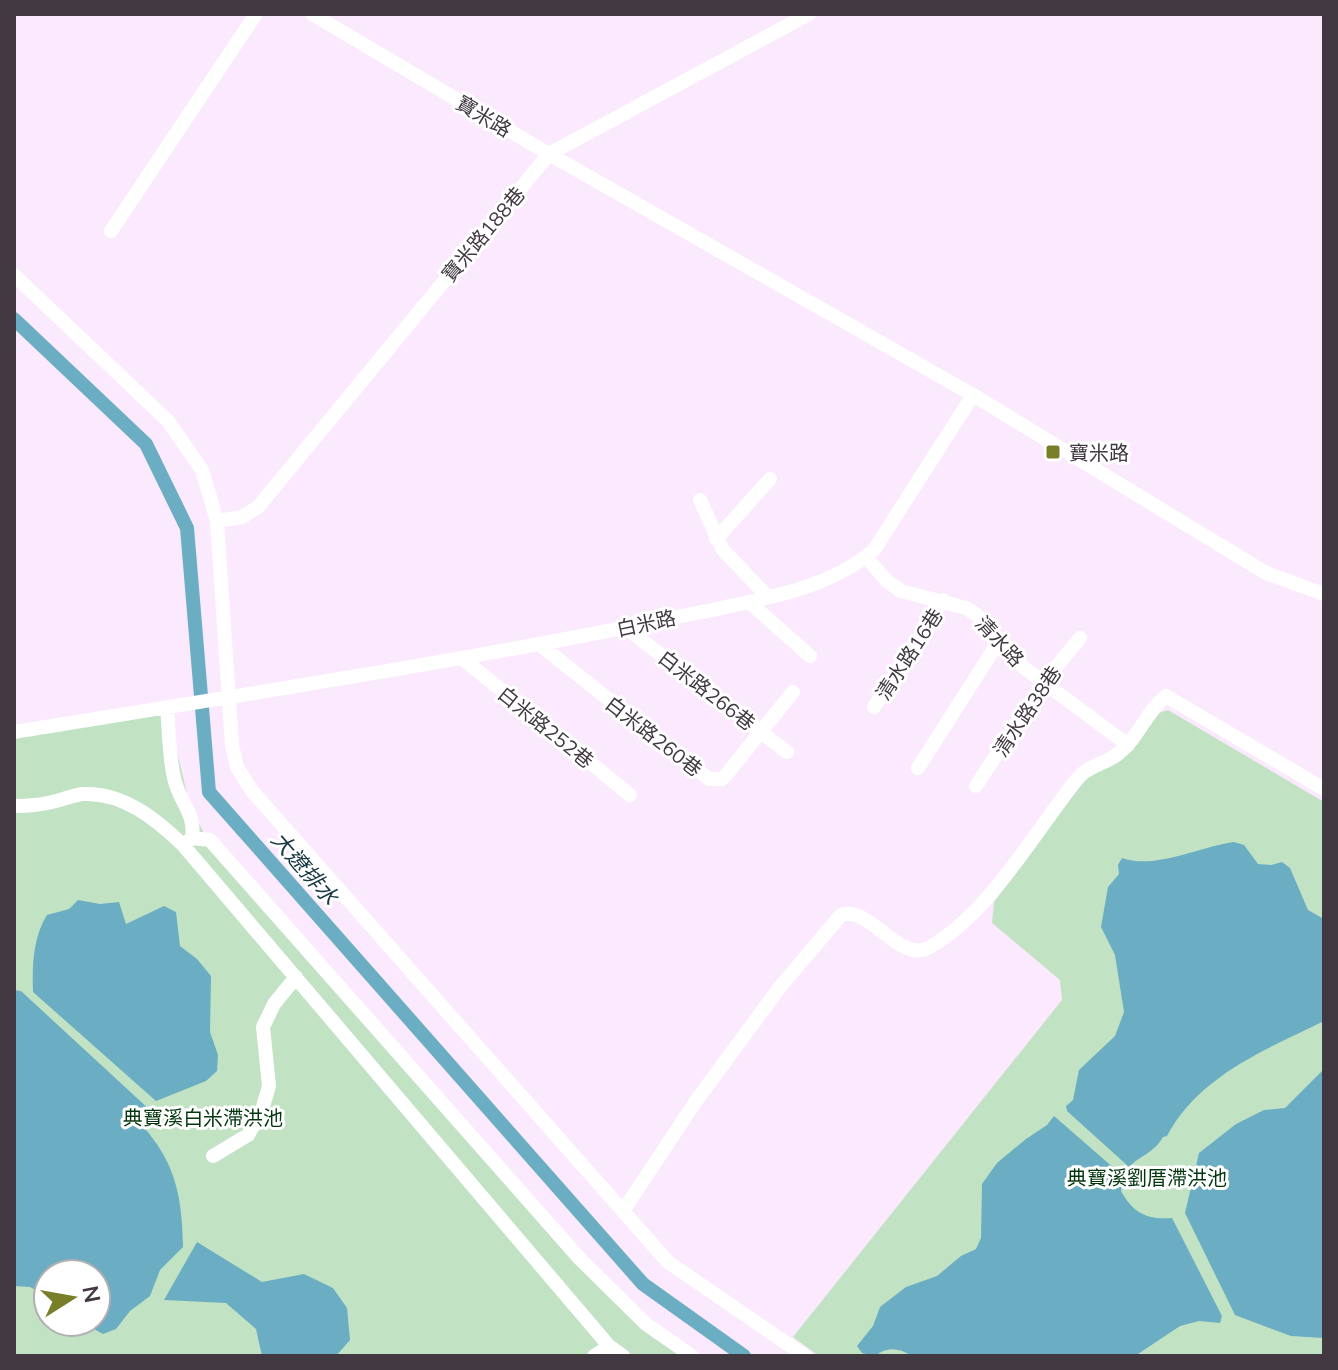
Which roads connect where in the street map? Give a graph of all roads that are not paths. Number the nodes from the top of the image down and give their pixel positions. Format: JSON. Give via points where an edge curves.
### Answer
{"nodes":[{"id":1,"x":256,"y":14,"type":"edge"},
{"id":2,"x":312,"y":14,"type":"edge"},
{"id":3,"x":809,"y":14,"type":"edge"},
{"id":4,"x":549,"y":154,"type":"junction"},
{"id":5,"x":111,"y":231,"type":"dead end"},
{"id":6,"x":14,"y":275,"type":"edge"},
{"id":7,"x":973,"y":395,"type":"junction"},
{"id":8,"x":770,"y":479,"type":"dead end"},
{"id":9,"x":700,"y":500,"type":"dead end"},
{"id":10,"x":217,"y":521,"type":"junction"},
{"id":11,"x":716,"y":539,"type":"junction"},
{"id":12,"x":866,"y":557,"type":"junction"},
{"id":13,"x":1324,"y":594,"type":"edge"},
{"id":14,"x":768,"y":597,"type":"junction"},
{"id":15,"x":943,"y":600,"type":"junction"},
{"id":16,"x":749,"y":602,"type":"junction"},
{"id":17,"x":626,"y":628,"type":"junction"},
{"id":18,"x":1080,"y":638,"type":"dead end"},
{"id":19,"x":999,"y":641,"type":"junction"},
{"id":20,"x":539,"y":644,"type":"junction"},
{"id":21,"x":810,"y":656,"type":"dead end"},
{"id":22,"x":462,"y":658,"type":"junction"},
{"id":23,"x":1044,"y":682,"type":"junction"},
{"id":24,"x":793,"y":692,"type":"dead end"},
{"id":25,"x":227,"y":699,"type":"junction"},
{"id":26,"x":171,"y":707,"type":"junction"},
{"id":27,"x":874,"y":707,"type":"dead end"},
{"id":28,"x":14,"y":732,"type":"edge"},
{"id":29,"x":761,"y":732,"type":"junction"},
{"id":30,"x":1128,"y":745,"type":"junction"},
{"id":31,"x":787,"y":752,"type":"dead end"},
{"id":32,"x":918,"y":768,"type":"dead end"},
{"id":33,"x":976,"y":786,"type":"dead end"},
{"id":34,"x":1324,"y":789,"type":"edge"},
{"id":35,"x":630,"y":795,"type":"dead end"},
{"id":36,"x":14,"y":806,"type":"edge"},
{"id":37,"x":188,"y":841,"type":"junction"},
{"id":38,"x":296,"y":977,"type":"junction"},
{"id":39,"x":213,"y":1156,"type":"dead end"},
{"id":40,"x":623,"y":1211,"type":"junction"},
{"id":41,"x":609,"y":1346,"type":"junction"},
{"id":42,"x":594,"y":1356,"type":"edge"},
{"id":43,"x":623,"y":1356,"type":"edge"},
{"id":44,"x":692,"y":1356,"type":"edge"},
{"id":45,"x":805,"y":1356,"type":"edge"}],
"edges":[{"from":1,"to":5,"type":"street"},
{"from":2,"to":4,"type":"street","name":"寶米路"},
{"from":3,"to":4,"type":"street","name":"寶米路188巷"},
{"from":4,"to":7,"type":"street","name":"寶米路"},
{"from":4,"to":10,"type":"street","name":"寶米路188巷","via":[[258,507],[242,517]]},
{"from":6,"to":10,"type":"street","via":[[168,421],[202,470]]},
{"from":7,"to":12,"type":"street","name":"白米路","via":[[892,525]]},
{"from":7,"to":13,"type":"street","name":"寶米路","via":[[1266,573]]},
{"from":8,"to":11,"type":"street"},
{"from":9,"to":11,"type":"street"},
{"from":10,"to":25,"type":"street"},
{"from":11,"to":14,"type":"street"},
{"from":12,"to":14,"type":"street","name":"白米路","via":[[827,580]]},
{"from":12,"to":15,"type":"street","name":"清水路","via":[[901,591]]},
{"from":14,"to":16,"type":"street","name":"白米路"},
{"from":15,"to":19,"type":"street","name":"清水路","via":[[977,615]]},
{"from":15,"to":27,"type":"street","name":"清水路16巷"},
{"from":16,"to":17,"type":"street","name":"白米路"},
{"from":16,"to":21,"type":"street"},
{"from":17,"to":20,"type":"street","name":"白米路"},
{"from":17,"to":29,"type":"street","name":"白米路266巷"},
{"from":18,"to":23,"type":"street","name":"清水路38巷"},
{"from":19,"to":23,"type":"street","name":"清水路"},
{"from":19,"to":32,"type":"street"},
{"from":20,"to":22,"type":"street","name":"白米路"},
{"from":20,"to":29,"type":"street","name":"白米路260巷","via":[[709,779],[722,779]]},
{"from":22,"to":25,"type":"street","name":"白米路"},
{"from":22,"to":35,"type":"street","name":"白米路252巷"},
{"from":23,"to":30,"type":"street","name":"清水路"},
{"from":23,"to":33,"type":"street","name":"清水路38巷"},
{"from":24,"to":29,"type":"street","name":"白米路260巷"},
{"from":25,"to":26,"type":"street","name":"白米路"},
{"from":25,"to":40,"type":"street","via":[[235,758],[252,791]]},
{"from":26,"to":28,"type":"street"},
{"from":26,"to":37,"type":"street","via":[[174,777],[194,822]]},
{"from":29,"to":31,"type":"street","name":"白米路266巷"},
{"from":30,"to":34,"type":"street","via":[[1166,696]]},
{"from":30,"to":40,"type":"street","via":[[1081,774],[977,910],[928,948],[914,950],[855,914],[841,915],[771,999]]},
{"from":36,"to":37,"type":"street","via":[[82,794],[107,797],[133,806]]},
{"from":37,"to":38,"type":"street"},
{"from":37,"to":44,"type":"street","via":[[210,840],[580,1259],[646,1324]]},
{"from":38,"to":39,"type":"street","via":[[263,1027],[269,1086],[262,1110],[248,1135]]},
{"from":38,"to":41,"type":"street"},
{"from":40,"to":45,"type":"street","via":[[668,1262]]},
{"from":41,"to":42,"type":"street"},
{"from":41,"to":43,"type":"street"}]}
